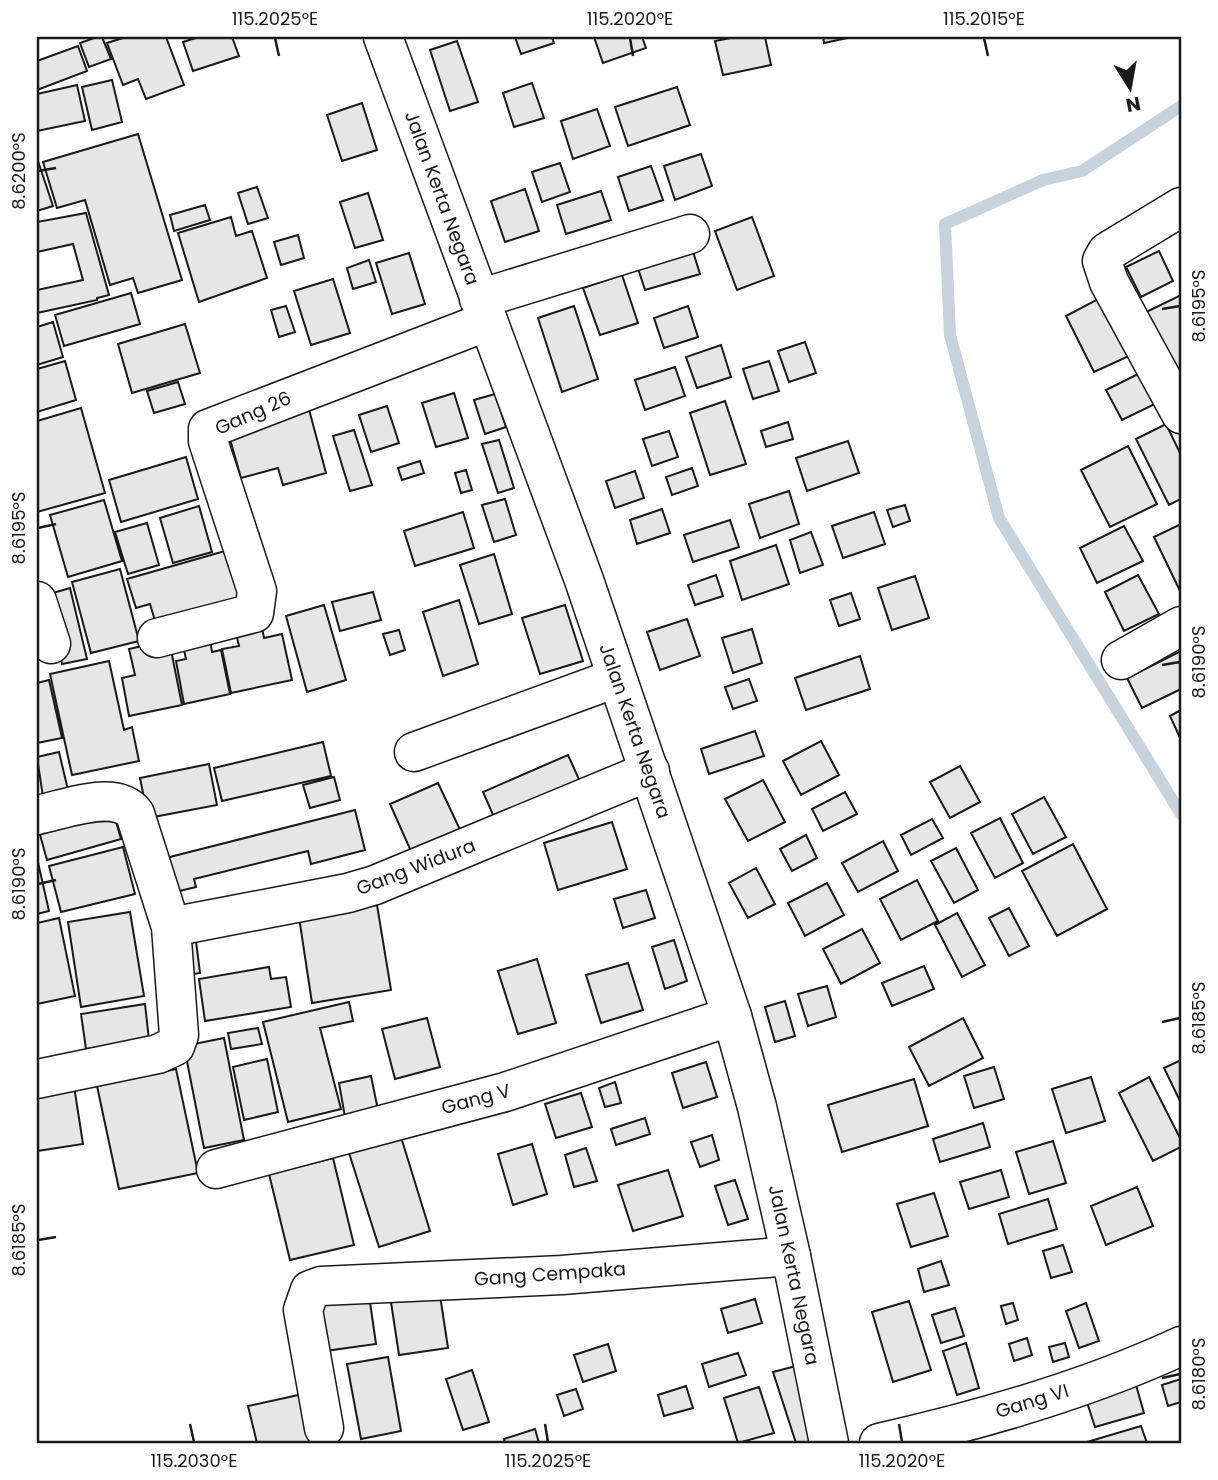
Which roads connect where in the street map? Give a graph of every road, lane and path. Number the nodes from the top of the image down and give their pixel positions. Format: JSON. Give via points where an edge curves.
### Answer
{"nodes":[{"id":1,"x":383,"y":37,"type":"edge"},
{"id":2,"x":1181,"y":207,"type":"edge"},
{"id":3,"x":690,"y":234,"type":"dead end"},
{"id":4,"x":483,"y":310,"type":"junction"},
{"id":5,"x":1181,"y":414,"type":"edge"},
{"id":6,"x":37,"y":601,"type":"edge"},
{"id":7,"x":1181,"y":625,"type":"edge"},
{"id":8,"x":157,"y":638,"type":"dead end"},
{"id":9,"x":51,"y":644,"type":"dead end"},
{"id":10,"x":1121,"y":660,"type":"dead end"},
{"id":11,"x":616,"y":678,"type":"junction"},
{"id":12,"x":414,"y":752,"type":"dead end"},
{"id":13,"x":650,"y":771,"type":"junction"},
{"id":14,"x":37,"y":815,"type":"edge"},
{"id":15,"x":172,"y":927,"type":"junction"},
{"id":16,"x":732,"y":1016,"type":"junction"},
{"id":17,"x":37,"y":1079,"type":"edge"},
{"id":18,"x":216,"y":1168,"type":"dead end"},
{"id":19,"x":791,"y":1256,"type":"junction"},
{"id":20,"x":1181,"y":1346,"type":"edge"},
{"id":21,"x":324,"y":1428,"type":"dead end"},
{"id":22,"x":829,"y":1443,"type":"edge"},
{"id":23,"x":879,"y":1443,"type":"edge"}],
"edges":[{"from":1,"to":4,"type":"street","name":"Jalan Kerta Negara"},
{"from":2,"to":5,"type":"street","via":[[1107,252],[1102,261]]},
{"from":3,"to":4,"type":"street"},
{"from":4,"to":8,"type":"street","name":"Gang 26","via":[[208,429],[257,603],[254,613]]},
{"from":4,"to":11,"type":"street","name":"Jalan Kerta Negara"},
{"from":6,"to":9,"type":"street"},
{"from":7,"to":10,"type":"street"},
{"from":11,"to":12,"type":"street"},
{"from":11,"to":13,"type":"street","name":"Jalan Kerta Negara"},
{"from":13,"to":15,"type":"street","name":"Gang Widura","via":[[375,886]]},
{"from":13,"to":16,"type":"street","name":"Jalan Kerta Negara"},
{"from":14,"to":15,"type":"street","via":[[106,802],[130,806]]},
{"from":15,"to":17,"type":"street","via":[[179,1035],[175,1046],[158,1054]]},
{"from":16,"to":18,"type":"street","name":"Gang V","via":[[505,1092]]},
{"from":16,"to":19,"type":"street","name":"Jalan Kerta Negara"},
{"from":19,"to":21,"type":"street","name":"Gang Cempaka","via":[[310,1290],[303,1310]]},
{"from":19,"to":22,"type":"street","name":"Jalan Kerta Negara"},
{"from":20,"to":23,"type":"street","name":"Gang VI","via":[[1130,1370]]}]}
